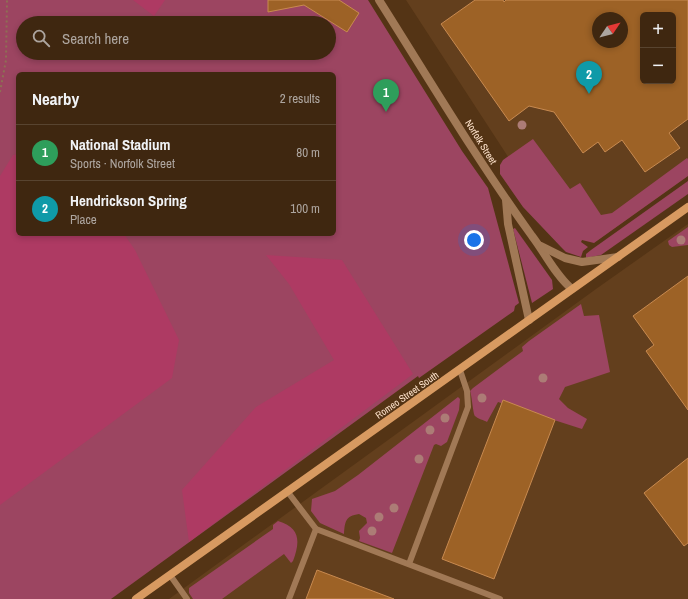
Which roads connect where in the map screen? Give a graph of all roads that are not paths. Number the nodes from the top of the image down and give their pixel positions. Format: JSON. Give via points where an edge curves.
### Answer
{"nodes":[{"id":1,"x":379,"y":0,"type":"edge"},
{"id":2,"x":506,"y":200,"type":"junction"},
{"id":3,"x":688,"y":206,"type":"edge"},
{"id":4,"x":540,"y":245,"type":"junction"},
{"id":5,"x":619,"y":257,"type":"junction"},
{"id":6,"x":572,"y":289,"type":"junction"},
{"id":7,"x":529,"y":320,"type":"junction"},
{"id":8,"x":460,"y":370,"type":"junction"},
{"id":9,"x":287,"y":491,"type":"junction"},
{"id":10,"x":316,"y":530,"type":"junction"},
{"id":11,"x":409,"y":564,"type":"junction"},
{"id":12,"x":170,"y":575,"type":"junction"},
{"id":13,"x":136,"y":599,"type":"edge"},
{"id":14,"x":187,"y":599,"type":"edge"},
{"id":15,"x":289,"y":599,"type":"edge"},
{"id":16,"x":500,"y":599,"type":"edge"}],
"edges":[{"from":1,"to":2,"type":"street","name":"Norfolk Street"},
{"from":2,"to":4,"type":"street","name":"Norfolk Street"},
{"from":2,"to":7,"type":"street","via":[[508,224]]},
{"from":3,"to":5,"type":"main road","name":"Romeo Street South"},
{"from":4,"to":5,"type":"street","via":[[565,258],[582,262]]},
{"from":4,"to":6,"type":"street","name":"Norfolk Street","via":[[565,284]]},
{"from":5,"to":6,"type":"main road","name":"Romeo Street South"},
{"from":6,"to":7,"type":"main road","name":"Romeo Street South"},
{"from":7,"to":8,"type":"main road","name":"Romeo Street South"},
{"from":8,"to":9,"type":"main road","name":"Romeo Street South"},
{"from":8,"to":11,"type":"lane","via":[[467,391],[468,407]]},
{"from":9,"to":10,"type":"lane"},
{"from":9,"to":12,"type":"main road","name":"Romeo Street South"},
{"from":10,"to":11,"type":"lane"},
{"from":10,"to":15,"type":"lane"},
{"from":11,"to":16,"type":"lane"},
{"from":12,"to":13,"type":"main road","name":"Romeo Street South"},
{"from":12,"to":14,"type":"lane"}]}
